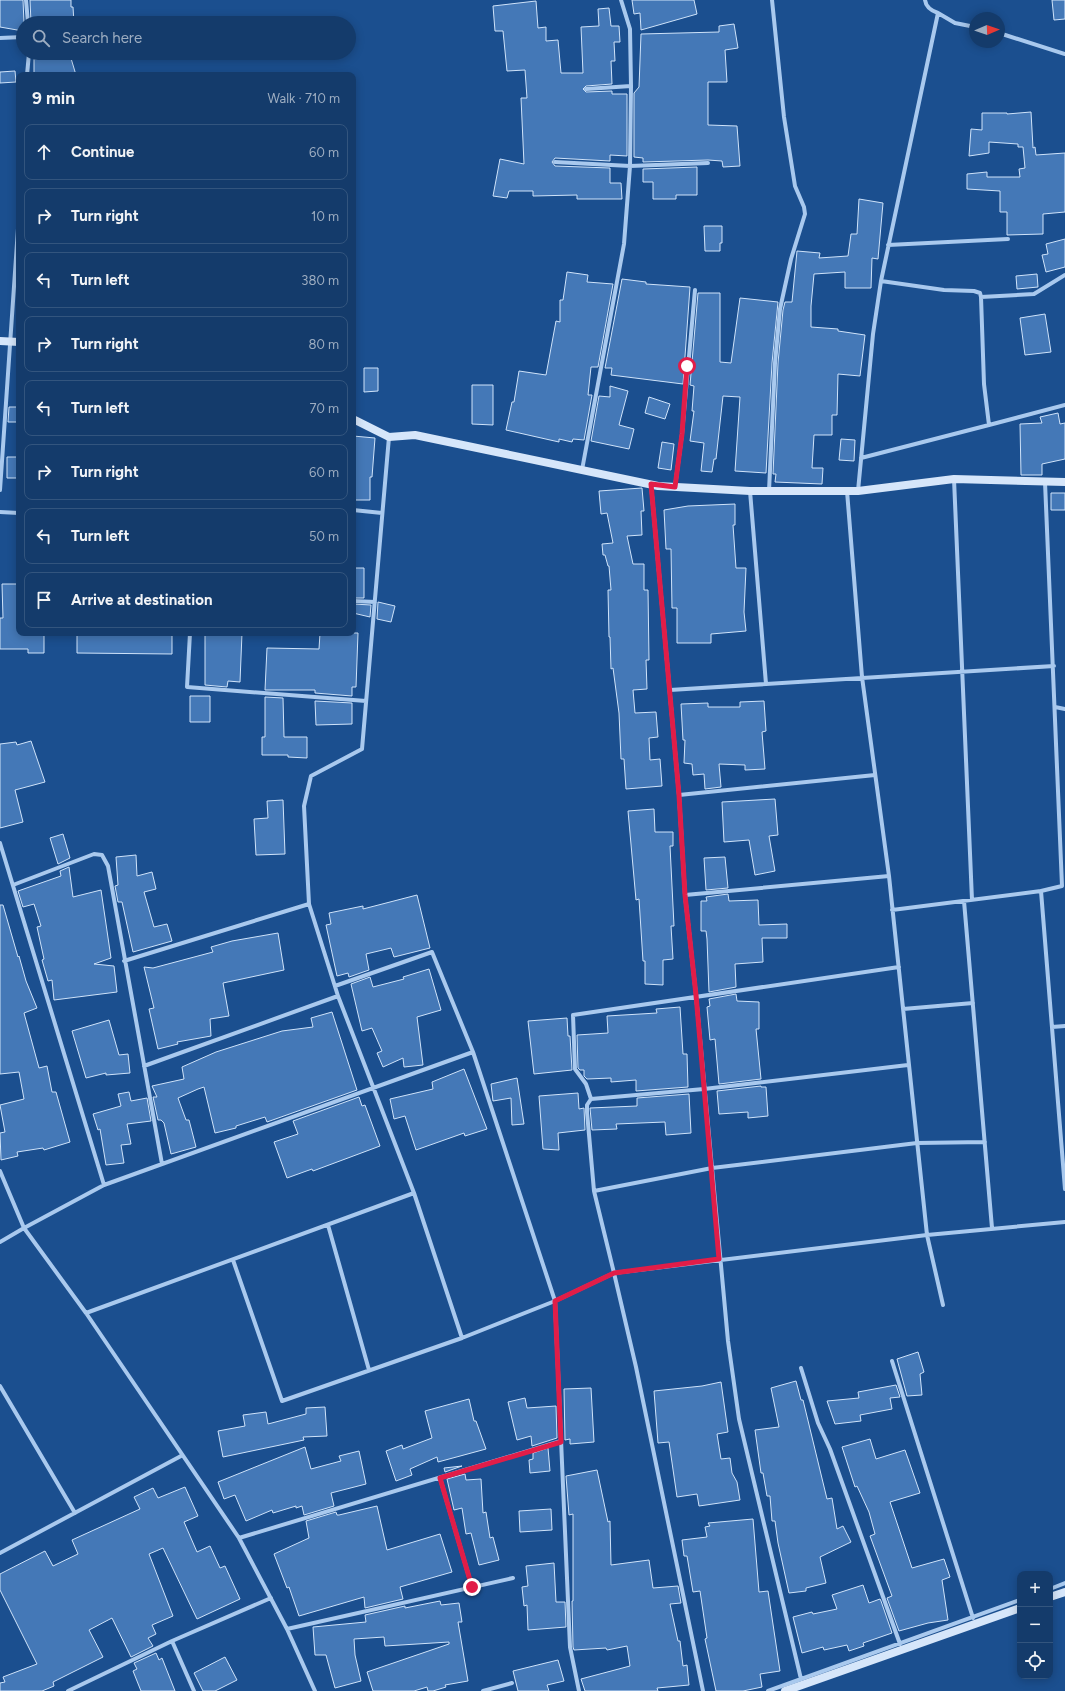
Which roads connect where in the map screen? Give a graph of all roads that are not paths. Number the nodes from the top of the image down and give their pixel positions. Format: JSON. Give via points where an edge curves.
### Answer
{"nodes":[{"id":1,"x":26,"y":0,"type":"edge"},
{"id":2,"x":621,"y":0,"type":"edge"},
{"id":3,"x":772,"y":0,"type":"edge"},
{"id":4,"x":926,"y":0,"type":"edge"},
{"id":5,"x":938,"y":13,"type":"junction"},
{"id":6,"x":27,"y":16,"type":"edge"},
{"id":7,"x":969,"y":26,"type":"edge"},
{"id":8,"x":1005,"y":34,"type":"edge"},
{"id":9,"x":16,"y":37,"type":"edge"},
{"id":10,"x":0,"y":38,"type":"edge"},
{"id":11,"x":1065,"y":54,"type":"edge"},
{"id":12,"x":28,"y":60,"type":"edge"},
{"id":13,"x":27,"y":72,"type":"edge"},
{"id":14,"x":631,"y":86,"type":"junction"},
{"id":15,"x":586,"y":89,"type":"dead end"},
{"id":16,"x":555,"y":162,"type":"dead end"},
{"id":17,"x":708,"y":163,"type":"dead end"},
{"id":18,"x":630,"y":166,"type":"junction"},
{"id":19,"x":1008,"y":239,"type":"dead end"},
{"id":20,"x":888,"y":245,"type":"junction"},
{"id":21,"x":1065,"y":275,"type":"edge"},
{"id":22,"x":882,"y":281,"type":"junction"},
{"id":23,"x":694,"y":290,"type":"dead end"},
{"id":24,"x":981,"y":297,"type":"junction"},
{"id":25,"x":16,"y":310,"type":"edge"},
{"id":26,"x":0,"y":341,"type":"edge"},
{"id":27,"x":15,"y":342,"type":"edge"},
{"id":28,"x":1065,"y":405,"type":"edge"},
{"id":29,"x":356,"y":421,"type":"edge"},
{"id":30,"x":989,"y":425,"type":"junction"},
{"id":31,"x":389,"y":437,"type":"junction"},
{"id":32,"x":2,"y":441,"type":"edge"},
{"id":33,"x":861,"y":458,"type":"junction"},
{"id":34,"x":582,"y":470,"type":"junction"},
{"id":35,"x":954,"y":479,"type":"junction"},
{"id":36,"x":1045,"y":481,"type":"junction"},
{"id":37,"x":1065,"y":482,"type":"edge"},
{"id":38,"x":651,"y":484,"type":"junction"},
{"id":39,"x":675,"y":487,"type":"junction"},
{"id":40,"x":0,"y":490,"type":"edge"},
{"id":41,"x":750,"y":491,"type":"junction"},
{"id":42,"x":769,"y":491,"type":"junction"},
{"id":43,"x":847,"y":491,"type":"junction"},
{"id":44,"x":858,"y":491,"type":"junction"},
{"id":45,"x":356,"y":510,"type":"edge"},
{"id":46,"x":0,"y":512,"type":"edge"},
{"id":47,"x":382,"y":513,"type":"junction"},
{"id":48,"x":16,"y":514,"type":"edge"},
{"id":49,"x":356,"y":601,"type":"edge"},
{"id":50,"x":375,"y":602,"type":"junction"},
{"id":51,"x":190,"y":636,"type":"edge"},
{"id":52,"x":1054,"y":666,"type":"junction"},
{"id":53,"x":963,"y":672,"type":"junction"},
{"id":54,"x":862,"y":677,"type":"junction"},
{"id":55,"x":766,"y":684,"type":"junction"},
{"id":56,"x":670,"y":690,"type":"junction"},
{"id":57,"x":366,"y":701,"type":"junction"},
{"id":58,"x":1055,"y":707,"type":"junction"},
{"id":59,"x":1065,"y":709,"type":"edge"},
{"id":60,"x":875,"y":775,"type":"junction"},
{"id":61,"x":679,"y":795,"type":"junction"},
{"id":62,"x":1059,"y":822,"type":"junction"},
{"id":63,"x":1065,"y":822,"type":"edge"},
{"id":64,"x":0,"y":843,"type":"edge"},
{"id":65,"x":889,"y":876,"type":"junction"},
{"id":66,"x":13,"y":885,"type":"junction"},
{"id":67,"x":1063,"y":885,"type":"edge"},
{"id":68,"x":1041,"y":891,"type":"junction"},
{"id":69,"x":685,"y":895,"type":"junction"},
{"id":70,"x":972,"y":900,"type":"junction"},
{"id":71,"x":964,"y":901,"type":"junction"},
{"id":72,"x":309,"y":904,"type":"junction"},
{"id":73,"x":892,"y":910,"type":"junction"},
{"id":74,"x":124,"y":960,"type":"junction"},
{"id":75,"x":899,"y":967,"type":"junction"},
{"id":76,"x":335,"y":986,"type":"junction"},
{"id":77,"x":696,"y":995,"type":"junction"},
{"id":78,"x":338,"y":996,"type":"junction"},
{"id":79,"x":973,"y":1003,"type":"junction"},
{"id":80,"x":903,"y":1010,"type":"junction"},
{"id":81,"x":1065,"y":1026,"type":"edge"},
{"id":82,"x":1052,"y":1027,"type":"junction"},
{"id":83,"x":473,"y":1052,"type":"junction"},
{"id":84,"x":908,"y":1065,"type":"junction"},
{"id":85,"x":144,"y":1066,"type":"junction"},
{"id":86,"x":374,"y":1087,"type":"junction"},
{"id":87,"x":704,"y":1089,"type":"junction"},
{"id":88,"x":592,"y":1099,"type":"junction"},
{"id":89,"x":984,"y":1142,"type":"junction"},
{"id":90,"x":917,"y":1143,"type":"junction"},
{"id":91,"x":162,"y":1164,"type":"junction"},
{"id":92,"x":712,"y":1168,"type":"junction"},
{"id":93,"x":0,"y":1170,"type":"edge"},
{"id":94,"x":104,"y":1185,"type":"junction"},
{"id":95,"x":1065,"y":1189,"type":"edge"},
{"id":96,"x":594,"y":1191,"type":"junction"},
{"id":97,"x":414,"y":1193,"type":"junction"},
{"id":98,"x":1065,"y":1222,"type":"edge"},
{"id":99,"x":328,"y":1224,"type":"junction"},
{"id":100,"x":24,"y":1228,"type":"junction"},
{"id":101,"x":992,"y":1228,"type":"junction"},
{"id":102,"x":927,"y":1235,"type":"junction"},
{"id":103,"x":0,"y":1242,"type":"edge"},
{"id":104,"x":719,"y":1259,"type":"junction"},
{"id":105,"x":233,"y":1260,"type":"junction"},
{"id":106,"x":614,"y":1273,"type":"junction"},
{"id":107,"x":555,"y":1301,"type":"junction"},
{"id":108,"x":943,"y":1305,"type":"dead end"},
{"id":109,"x":86,"y":1313,"type":"junction"},
{"id":110,"x":462,"y":1338,"type":"junction"},
{"id":111,"x":892,"y":1361,"type":"dead end"},
{"id":112,"x":800,"y":1368,"type":"dead end"},
{"id":113,"x":370,"y":1370,"type":"junction"},
{"id":114,"x":0,"y":1386,"type":"edge"},
{"id":115,"x":561,"y":1442,"type":"junction"},
{"id":116,"x":182,"y":1456,"type":"junction"},
{"id":117,"x":440,"y":1478,"type":"junction"},
{"id":118,"x":75,"y":1513,"type":"junction"},
{"id":119,"x":239,"y":1538,"type":"junction"},
{"id":120,"x":0,"y":1553,"type":"edge"},
{"id":121,"x":513,"y":1578,"type":"dead end"},
{"id":122,"x":1065,"y":1583,"type":"edge"},
{"id":123,"x":472,"y":1587,"type":"junction"},
{"id":124,"x":1053,"y":1588,"type":"edge"},
{"id":125,"x":1065,"y":1592,"type":"edge"},
{"id":126,"x":1053,"y":1596,"type":"edge"},
{"id":127,"x":271,"y":1598,"type":"junction"},
{"id":128,"x":1017,"y":1601,"type":"edge"},
{"id":129,"x":1017,"y":1609,"type":"edge"},
{"id":130,"x":973,"y":1618,"type":"junction"},
{"id":131,"x":287,"y":1629,"type":"junction"},
{"id":132,"x":172,"y":1641,"type":"junction"},
{"id":133,"x":900,"y":1644,"type":"junction"},
{"id":134,"x":801,"y":1679,"type":"junction"},
{"id":135,"x":512,"y":1683,"type":"dead end"},
{"id":136,"x":68,"y":1691,"type":"edge"},
{"id":137,"x":194,"y":1691,"type":"edge"},
{"id":138,"x":315,"y":1691,"type":"edge"},
{"id":139,"x":483,"y":1691,"type":"edge"},
{"id":140,"x":579,"y":1691,"type":"edge"},
{"id":141,"x":703,"y":1691,"type":"edge"},
{"id":142,"x":768,"y":1691,"type":"edge"},
{"id":143,"x":785,"y":1691,"type":"edge"}],
"edges":[{"from":1,"to":6,"type":"street"},
{"from":2,"to":14,"type":"street","via":[[630,29]]},
{"from":3,"to":42,"type":"street","via":[[784,117],[795,186],[805,214],[791,259],[780,309]]},
{"from":4,"to":5,"type":"street","via":[[932,11]]},
{"from":5,"to":7,"type":"street","via":[[955,23]]},
{"from":5,"to":20,"type":"street"},
{"from":8,"to":11,"type":"street"},
{"from":9,"to":10,"type":"street"},
{"from":12,"to":13,"type":"street"},
{"from":14,"to":15,"type":"street"},
{"from":14,"to":18,"type":"street"},
{"from":16,"to":18,"type":"street"},
{"from":17,"to":18,"type":"street"},
{"from":18,"to":34,"type":"street","via":[[624,244]]},
{"from":19,"to":20,"type":"street"},
{"from":20,"to":22,"type":"street"},
{"from":21,"to":24,"type":"street","via":[[1034,294]]},
{"from":22,"to":24,"type":"street","via":[[944,290],[974,291],[980,293]]},
{"from":22,"to":33,"type":"street","via":[[873,334]]},
{"from":23,"to":39,"type":"street"},
{"from":24,"to":30,"type":"street","via":[[984,384]]},
{"from":25,"to":27,"type":"street"},
{"from":26,"to":27,"type":"street"},
{"from":27,"to":32,"type":"street"},
{"from":28,"to":30,"type":"street"},
{"from":29,"to":31,"type":"street"},
{"from":30,"to":33,"type":"street"},
{"from":31,"to":34,"type":"street","via":[[415,435]]},
{"from":31,"to":47,"type":"street"},
{"from":32,"to":40,"type":"street"},
{"from":33,"to":44,"type":"street"},
{"from":34,"to":38,"type":"street"},
{"from":35,"to":36,"type":"street"},
{"from":35,"to":44,"type":"street"},
{"from":35,"to":53,"type":"street"},
{"from":36,"to":37,"type":"street"},
{"from":36,"to":52,"type":"street"},
{"from":38,"to":39,"type":"street"},
{"from":38,"to":56,"type":"street"},
{"from":39,"to":41,"type":"street"},
{"from":41,"to":42,"type":"street"},
{"from":41,"to":55,"type":"street"},
{"from":42,"to":43,"type":"street"},
{"from":43,"to":44,"type":"street"},
{"from":43,"to":54,"type":"street"},
{"from":45,"to":47,"type":"street"},
{"from":46,"to":48,"type":"street"},
{"from":47,"to":50,"type":"street"},
{"from":49,"to":50,"type":"street"},
{"from":50,"to":57,"type":"street"},
{"from":51,"to":57,"type":"street","via":[[187,687]]},
{"from":52,"to":53,"type":"street"},
{"from":52,"to":58,"type":"street"},
{"from":53,"to":54,"type":"street"},
{"from":53,"to":70,"type":"street"},
{"from":54,"to":55,"type":"street"},
{"from":54,"to":60,"type":"street"},
{"from":55,"to":56,"type":"street"},
{"from":56,"to":61,"type":"street"},
{"from":57,"to":72,"type":"street","via":[[362,749],[311,776],[304,806]]},
{"from":58,"to":59,"type":"street"},
{"from":58,"to":62,"type":"street"},
{"from":60,"to":61,"type":"street"},
{"from":60,"to":65,"type":"street"},
{"from":61,"to":69,"type":"street"},
{"from":62,"to":63,"type":"street"},
{"from":62,"to":67,"type":"street"},
{"from":64,"to":66,"type":"street"},
{"from":65,"to":69,"type":"street"},
{"from":65,"to":73,"type":"street"},
{"from":66,"to":74,"type":"street","via":[[94,854],[102,855],[108,866]]},
{"from":66,"to":94,"type":"street"},
{"from":67,"to":68,"type":"street"},
{"from":68,"to":70,"type":"street"},
{"from":68,"to":82,"type":"street"},
{"from":69,"to":77,"type":"street"},
{"from":70,"to":71,"type":"street"},
{"from":71,"to":73,"type":"street"},
{"from":71,"to":79,"type":"street"},
{"from":72,"to":74,"type":"street"},
{"from":72,"to":76,"type":"street"},
{"from":73,"to":75,"type":"street"},
{"from":74,"to":85,"type":"street"},
{"from":75,"to":77,"type":"street"},
{"from":75,"to":80,"type":"street"},
{"from":76,"to":78,"type":"street"},
{"from":76,"to":83,"type":"street","via":[[432,952]]},
{"from":77,"to":87,"type":"street"},
{"from":77,"to":88,"type":"street","via":[[573,1015],[575,1069],[586,1084]]},
{"from":78,"to":85,"type":"street"},
{"from":78,"to":86,"type":"street"},
{"from":79,"to":80,"type":"street"},
{"from":79,"to":89,"type":"street"},
{"from":80,"to":84,"type":"street"},
{"from":81,"to":82,"type":"street"},
{"from":82,"to":95,"type":"street"},
{"from":83,"to":86,"type":"street"},
{"from":83,"to":107,"type":"street"},
{"from":84,"to":87,"type":"street"},
{"from":84,"to":90,"type":"street"},
{"from":85,"to":91,"type":"street"},
{"from":86,"to":91,"type":"street"},
{"from":86,"to":97,"type":"street"},
{"from":87,"to":88,"type":"street"},
{"from":87,"to":92,"type":"street"},
{"from":88,"to":96,"type":"street","via":[[587,1105],[587,1112]]},
{"from":89,"to":90,"type":"street"},
{"from":89,"to":101,"type":"street"},
{"from":90,"to":92,"type":"street"},
{"from":90,"to":102,"type":"street"},
{"from":91,"to":94,"type":"street"},
{"from":92,"to":96,"type":"street"},
{"from":92,"to":104,"type":"street"},
{"from":93,"to":100,"type":"street"},
{"from":94,"to":100,"type":"street"},
{"from":96,"to":106,"type":"street"},
{"from":97,"to":99,"type":"street"},
{"from":97,"to":110,"type":"street"},
{"from":98,"to":101,"type":"street"},
{"from":99,"to":105,"type":"street"},
{"from":99,"to":113,"type":"street"},
{"from":100,"to":103,"type":"street"},
{"from":100,"to":109,"type":"street"},
{"from":101,"to":102,"type":"street"},
{"from":102,"to":104,"type":"street"},
{"from":102,"to":108,"type":"street"},
{"from":104,"to":106,"type":"street"},
{"from":104,"to":134,"type":"street","via":[[739,1419]]},
{"from":105,"to":109,"type":"street"},
{"from":105,"to":113,"type":"street","via":[[282,1401]]},
{"from":106,"to":107,"type":"street"},
{"from":106,"to":141,"type":"street","via":[[636,1366]]},
{"from":107,"to":110,"type":"street"},
{"from":107,"to":115,"type":"street"},
{"from":109,"to":116,"type":"street"},
{"from":110,"to":113,"type":"street"},
{"from":111,"to":130,"type":"street"},
{"from":112,"to":133,"type":"street","via":[[818,1424],[830,1449]]},
{"from":114,"to":118,"type":"street"},
{"from":115,"to":117,"type":"street"},
{"from":115,"to":140,"type":"street","via":[[570,1647]]},
{"from":116,"to":118,"type":"street"},
{"from":116,"to":119,"type":"street"},
{"from":117,"to":119,"type":"street"},
{"from":117,"to":123,"type":"street"},
{"from":118,"to":120,"type":"street"},
{"from":119,"to":127,"type":"street"},
{"from":121,"to":123,"type":"street"},
{"from":122,"to":124,"type":"street"},
{"from":123,"to":131,"type":"street"},
{"from":125,"to":126,"type":"street"},
{"from":127,"to":131,"type":"street"},
{"from":127,"to":132,"type":"street"},
{"from":128,"to":130,"type":"street"},
{"from":129,"to":143,"type":"street"},
{"from":130,"to":133,"type":"street"},
{"from":131,"to":138,"type":"street"},
{"from":132,"to":136,"type":"street"},
{"from":132,"to":137,"type":"street"},
{"from":133,"to":134,"type":"street"},
{"from":134,"to":142,"type":"street"},
{"from":135,"to":139,"type":"street"}]}
